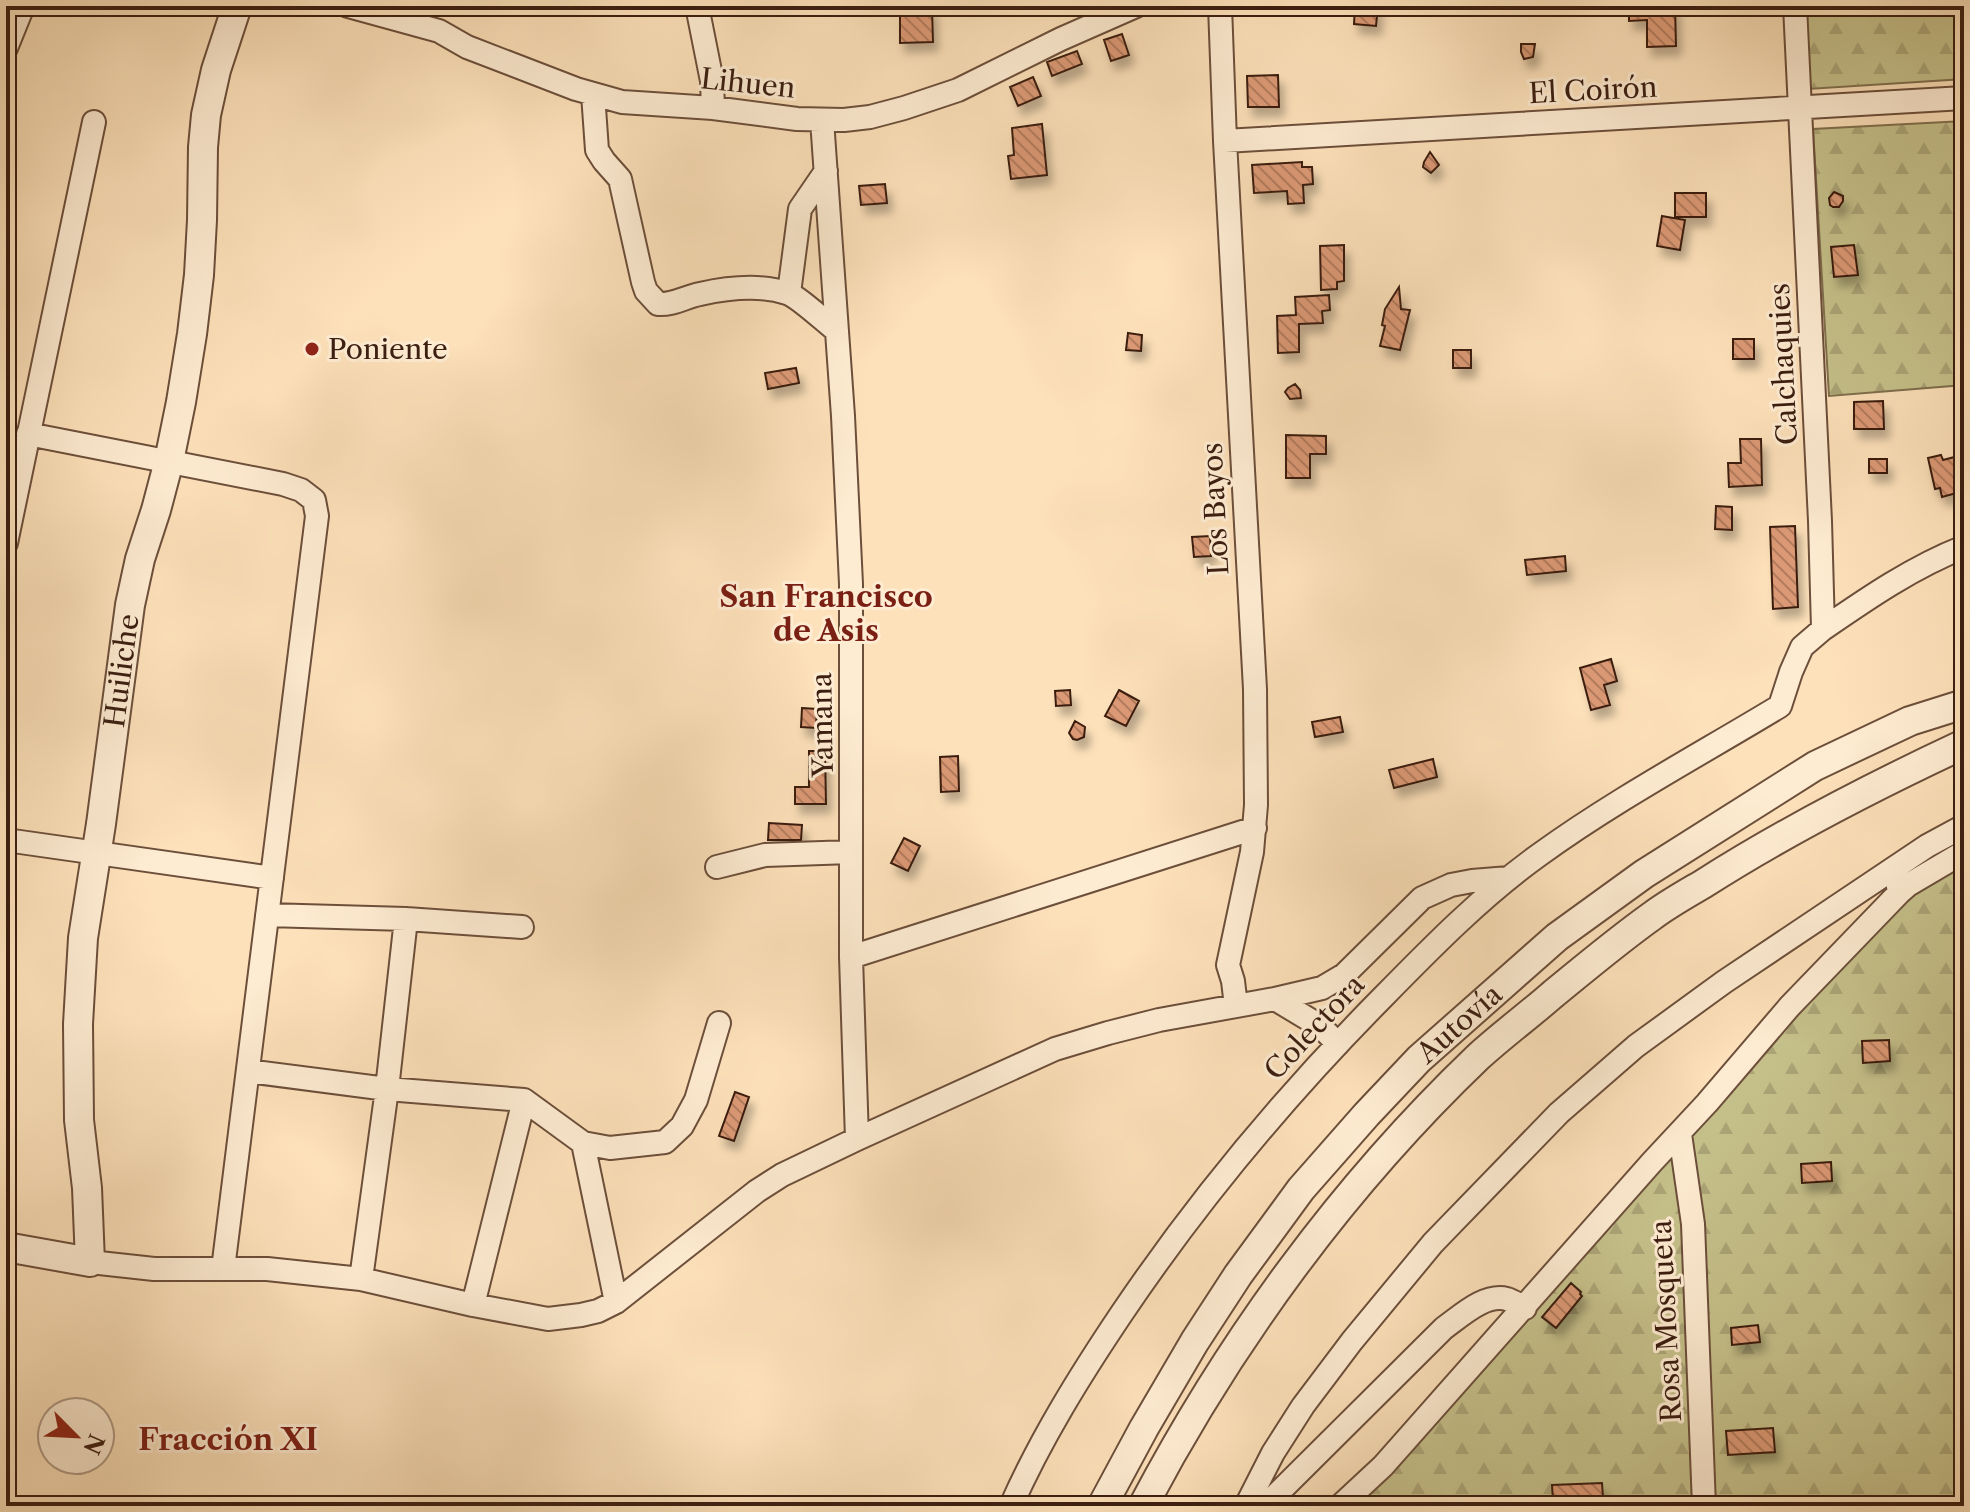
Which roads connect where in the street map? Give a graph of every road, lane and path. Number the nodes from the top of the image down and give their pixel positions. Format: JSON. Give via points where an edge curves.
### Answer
{"nodes":[{"id":1,"x":23,"y":6,"type":"edge"},
{"id":2,"x":237,"y":6,"type":"edge"},
{"id":3,"x":348,"y":6,"type":"edge"},
{"id":4,"x":697,"y":6,"type":"edge"},
{"id":5,"x":1136,"y":6,"type":"edge"},
{"id":6,"x":1220,"y":6,"type":"edge"},
{"id":7,"x":1795,"y":6,"type":"edge"},
{"id":8,"x":6,"y":48,"type":"edge"},
{"id":9,"x":593,"y":94,"type":"junction"},
{"id":10,"x":1964,"y":98,"type":"edge"},
{"id":11,"x":713,"y":108,"type":"junction"},
{"id":12,"x":1800,"y":108,"type":"junction"},
{"id":13,"x":822,"y":120,"type":"junction"},
{"id":14,"x":94,"y":122,"type":"dead end"},
{"id":15,"x":1225,"y":141,"type":"junction"},
{"id":16,"x":826,"y":171,"type":"junction"},
{"id":17,"x":789,"y":293,"type":"junction"},
{"id":18,"x":837,"y":331,"type":"junction"},
{"id":19,"x":28,"y":434,"type":"junction"},
{"id":20,"x":169,"y":461,"type":"junction"},
{"id":21,"x":6,"y":543,"type":"edge"},
{"id":22,"x":1964,"y":547,"type":"edge"},
{"id":23,"x":1823,"y":629,"type":"junction"},
{"id":24,"x":1964,"y":704,"type":"edge"},
{"id":25,"x":1964,"y":744,"type":"edge"},
{"id":26,"x":1964,"y":826,"type":"edge"},
{"id":27,"x":1255,"y":828,"type":"junction"},
{"id":28,"x":6,"y":840,"type":"edge"},
{"id":29,"x":851,"y":852,"type":"junction"},
{"id":30,"x":1964,"y":852,"type":"edge"},
{"id":31,"x":96,"y":853,"type":"junction"},
{"id":32,"x":717,"y":867,"type":"dead end"},
{"id":33,"x":1895,"y":868,"type":"junction"},
{"id":34,"x":272,"y":878,"type":"junction"},
{"id":35,"x":1509,"y":878,"type":"junction"},
{"id":36,"x":1899,"y":893,"type":"junction"},
{"id":37,"x":267,"y":915,"type":"junction"},
{"id":38,"x":406,"y":919,"type":"junction"},
{"id":39,"x":522,"y":927,"type":"dead end"},
{"id":40,"x":851,"y":957,"type":"junction"},
{"id":41,"x":1275,"y":999,"type":"junction"},
{"id":42,"x":1236,"y":1006,"type":"junction"},
{"id":43,"x":719,"y":1023,"type":"dead end"},
{"id":44,"x":1338,"y":1044,"type":"junction"},
{"id":45,"x":248,"y":1071,"type":"junction"},
{"id":46,"x":387,"y":1089,"type":"junction"},
{"id":47,"x":524,"y":1100,"type":"junction"},
{"id":48,"x":1680,"y":1134,"type":"junction"},
{"id":49,"x":857,"y":1139,"type":"junction"},
{"id":50,"x":583,"y":1143,"type":"junction"},
{"id":51,"x":6,"y":1247,"type":"edge"},
{"id":52,"x":90,"y":1262,"type":"junction"},
{"id":53,"x":223,"y":1269,"type":"junction"},
{"id":54,"x":361,"y":1279,"type":"junction"},
{"id":55,"x":616,"y":1302,"type":"junction"},
{"id":56,"x":473,"y":1305,"type":"junction"},
{"id":57,"x":1525,"y":1308,"type":"junction"},
{"id":58,"x":1011,"y":1506,"type":"edge"},
{"id":59,"x":1102,"y":1506,"type":"edge"},
{"id":60,"x":1143,"y":1506,"type":"edge"},
{"id":61,"x":1246,"y":1506,"type":"edge"},
{"id":62,"x":1262,"y":1506,"type":"edge"},
{"id":63,"x":1340,"y":1506,"type":"edge"},
{"id":64,"x":1704,"y":1506,"type":"edge"}],
"edges":[{"from":1,"to":8,"type":"street"},
{"from":2,"to":20,"type":"street","name":"Huiliche","via":[[206,115],[199,275]]},
{"from":3,"to":9,"type":"street","name":"Lihuen","via":[[439,31],[467,47]]},
{"from":4,"to":11,"type":"street"},
{"from":5,"to":13,"type":"street","name":"Lihuen","via":[[958,90],[870,117]]},
{"from":6,"to":15,"type":"street","name":"Los Bayos"},
{"from":7,"to":12,"type":"street","name":"Calchaquies"},
{"from":9,"to":11,"type":"street","name":"Lihuen","via":[[622,102]]},
{"from":9,"to":17,"type":"street","via":[[597,150],[620,179],[643,282],[658,304],[721,289]]},
{"from":10,"to":12,"type":"street","name":"El Coirón"},
{"from":11,"to":13,"type":"street","name":"Lihuen"},
{"from":12,"to":15,"type":"street","name":"El Coirón"},
{"from":12,"to":23,"type":"street","name":"Calchaquies"},
{"from":13,"to":16,"type":"street","name":"Yamana"},
{"from":14,"to":19,"type":"street"},
{"from":15,"to":27,"type":"street","name":"Los Bayos","via":[[1255,689]]},
{"from":16,"to":17,"type":"street","via":[[800,209]]},
{"from":16,"to":18,"type":"street","name":"Yamana"},
{"from":17,"to":18,"type":"street"},
{"from":18,"to":29,"type":"street","name":"Yamana","via":[[851,584]]},
{"from":19,"to":20,"type":"street"},
{"from":19,"to":21,"type":"street"},
{"from":20,"to":31,"type":"street","name":"Huiliche","via":[[130,605]]},
{"from":20,"to":34,"type":"street","via":[[283,484],[314,500],[317,516]]},
{"from":22,"to":23,"type":"street","via":[[1938,557]]},
{"from":23,"to":35,"type":"street","name":"Colectora","via":[[1802,647],[1780,706],[1629,796]]},
{"from":24,"to":59,"type":"street","name":"Autovía","via":[[1910,721],[1815,766],[1644,874],[1557,937],[1419,1059],[1301,1189],[1238,1275]]},
{"from":25,"to":60,"type":"street","name":"Autovía","via":[[1747,855],[1653,915],[1479,1056],[1320,1232],[1251,1325]]},
{"from":26,"to":33,"type":"street"},
{"from":27,"to":40,"type":"street"},
{"from":27,"to":42,"type":"street","name":"Los Bayos","via":[[1228,965]]},
{"from":28,"to":31,"type":"street"},
{"from":29,"to":32,"type":"street","via":[[765,855]]},
{"from":29,"to":40,"type":"street","name":"Yamana"},
{"from":30,"to":36,"type":"street"},
{"from":31,"to":34,"type":"street"},
{"from":31,"to":52,"type":"street","name":"Huiliche","via":[[83,938],[78,1024]]},
{"from":33,"to":36,"type":"street"},
{"from":33,"to":61,"type":"street","via":[[1636,1046],[1559,1113],[1433,1243],[1352,1341],[1303,1406]]},
{"from":34,"to":37,"type":"street"},
{"from":35,"to":41,"type":"street","via":[[1451,885],[1422,898],[1344,975],[1322,988]]},
{"from":35,"to":44,"type":"street","name":"Colectora","via":[[1444,935]]},
{"from":36,"to":48,"type":"street"},
{"from":37,"to":38,"type":"street"},
{"from":37,"to":45,"type":"street"},
{"from":38,"to":39,"type":"street"},
{"from":38,"to":46,"type":"street"},
{"from":40,"to":49,"type":"street","name":"Yamana"},
{"from":41,"to":42,"type":"street"},
{"from":41,"to":44,"type":"street","via":[[1320,1026]]},
{"from":42,"to":49,"type":"street","via":[[1159,1020],[1055,1049]]},
{"from":43,"to":50,"type":"street","via":[[696,1100],[682,1126],[665,1142],[610,1148]]},
{"from":44,"to":58,"type":"street","name":"Colectora","via":[[1165,1249],[1090,1360]]},
{"from":45,"to":46,"type":"street"},
{"from":45,"to":53,"type":"street"},
{"from":46,"to":47,"type":"street"},
{"from":46,"to":54,"type":"street"},
{"from":47,"to":50,"type":"street"},
{"from":47,"to":56,"type":"street"},
{"from":48,"to":57,"type":"street"},
{"from":48,"to":64,"type":"street","name":"Rosa Mosqueta","via":[[1693,1224]]},
{"from":49,"to":55,"type":"street","via":[[757,1191]]},
{"from":50,"to":55,"type":"street"},
{"from":51,"to":52,"type":"street"},
{"from":52,"to":53,"type":"street"},
{"from":53,"to":54,"type":"street"},
{"from":54,"to":56,"type":"street"},
{"from":55,"to":56,"type":"street","via":[[598,1311],[548,1319]]},
{"from":57,"to":62,"type":"street","via":[[1497,1297],[1444,1328]]},
{"from":57,"to":63,"type":"street","via":[[1383,1466]]}]}
